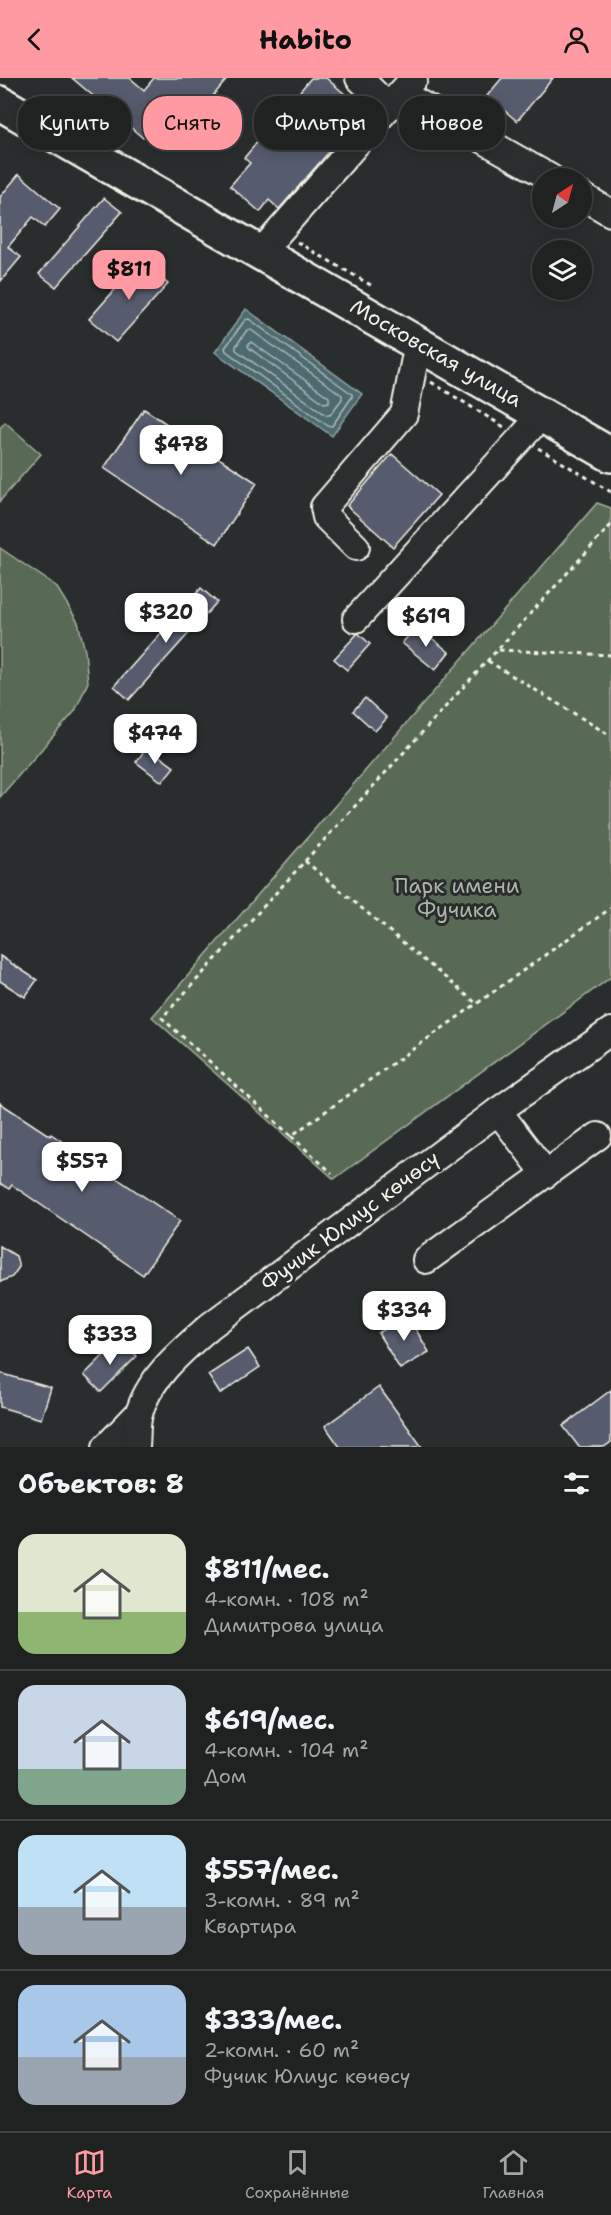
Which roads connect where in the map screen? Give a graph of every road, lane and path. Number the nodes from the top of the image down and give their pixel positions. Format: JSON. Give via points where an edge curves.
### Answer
{"nodes":[{"id":1,"x":359,"y":78,"type":"edge"},
{"id":2,"x":402,"y":93,"type":"edge"},
{"id":3,"x":0,"y":103,"type":"edge"},
{"id":4,"x":533,"y":168,"type":"edge"},
{"id":5,"x":592,"y":202,"type":"edge"},
{"id":6,"x":611,"y":213,"type":"edge"},
{"id":7,"x":261,"y":252,"type":"junction"},
{"id":8,"x":417,"y":343,"type":"junction"},
{"id":9,"x":542,"y":415,"type":"junction"},
{"id":10,"x":611,"y":455,"type":"edge"},
{"id":11,"x":611,"y":525,"type":"edge"},
{"id":12,"x":356,"y":547,"type":"dead end"},
{"id":13,"x":356,"y":619,"type":"dead end"},
{"id":14,"x":498,"y":650,"type":"junction"},
{"id":15,"x":611,"y":655,"type":"edge"},
{"id":16,"x":488,"y":661,"type":"junction"},
{"id":17,"x":611,"y":736,"type":"edge"},
{"id":18,"x":305,"y":861,"type":"junction"},
{"id":19,"x":611,"y":908,"type":"edge"},
{"id":20,"x":477,"y":1004,"type":"junction"},
{"id":21,"x":611,"y":1031,"type":"edge"},
{"id":22,"x":498,"y":1111,"type":"junction"},
{"id":23,"x":291,"y":1136,"type":"junction"},
{"id":24,"x":598,"y":1136,"type":"dead end"},
{"id":25,"x":332,"y":1173,"type":"dead end"},
{"id":26,"x":546,"y":1174,"type":"junction"},
{"id":27,"x":426,"y":1260,"type":"dead end"},
{"id":28,"x":139,"y":1413,"type":"junction"},
{"id":29,"x":106,"y":1447,"type":"edge"},
{"id":30,"x":135,"y":1447,"type":"edge"}],
"edges":[{"from":1,"to":2,"type":"street"},
{"from":2,"to":4,"type":"street"},
{"from":2,"to":7,"type":"street"},
{"from":3,"to":7,"type":"main road","name":"Московская улица"},
{"from":5,"to":6,"type":"street"},
{"from":7,"to":8,"type":"main road","name":"Московская улица"},
{"from":8,"to":9,"type":"main road","name":"Московская улица"},
{"from":8,"to":12,"type":"street","via":[[404,414],[324,507],[326,517]]},
{"from":9,"to":10,"type":"main road","name":"Московская улица"},
{"from":9,"to":13,"type":"street"},
{"from":11,"to":14,"type":"path"},
{"from":14,"to":15,"type":"path"},
{"from":14,"to":16,"type":"path"},
{"from":16,"to":17,"type":"path"},
{"from":16,"to":18,"type":"path"},
{"from":18,"to":20,"type":"path"},
{"from":18,"to":23,"type":"path","via":[[162,1018]]},
{"from":19,"to":20,"type":"path"},
{"from":20,"to":23,"type":"path"},
{"from":21,"to":22,"type":"street","name":"Фучик Юлиус көчөсү"},
{"from":22,"to":26,"type":"street"},
{"from":22,"to":28,"type":"street","name":"Фучик Юлиус көчөсү","via":[[210,1326],[154,1382]]},
{"from":23,"to":25,"type":"path"},
{"from":24,"to":26,"type":"street"},
{"from":26,"to":27,"type":"street"},
{"from":28,"to":29,"type":"street"},
{"from":28,"to":30,"type":"street","name":"Фучик Юлиус көчөсү"}]}
